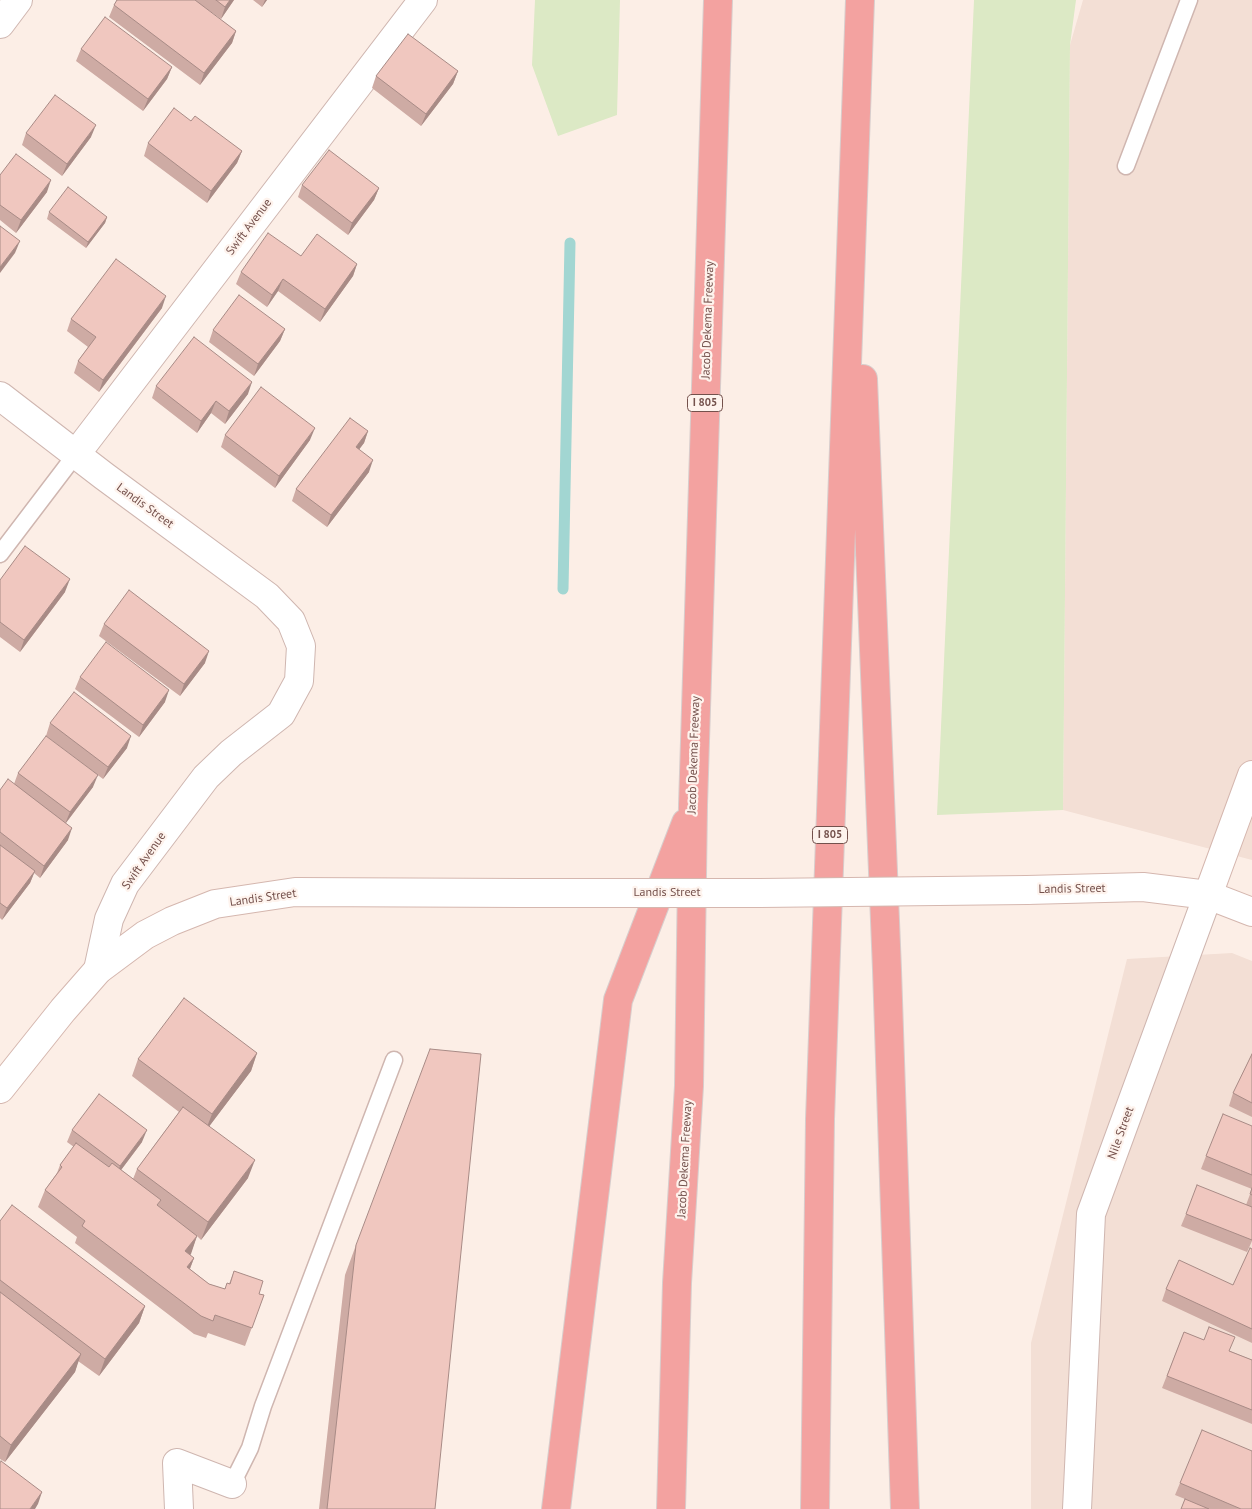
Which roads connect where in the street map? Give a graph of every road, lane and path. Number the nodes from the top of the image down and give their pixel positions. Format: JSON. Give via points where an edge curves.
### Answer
{"nodes":[{"id":1,"x":18,"y":0,"type":"edge"},
{"id":2,"x":423,"y":0,"type":"edge"},
{"id":3,"x":718,"y":0,"type":"edge"},
{"id":4,"x":860,"y":0,"type":"edge"},
{"id":5,"x":1189,"y":0,"type":"edge"},
{"id":6,"x":0,"y":24,"type":"edge"},
{"id":7,"x":854,"y":162,"type":"junction"},
{"id":8,"x":1126,"y":166,"type":"dead end"},
{"id":9,"x":0,"y":396,"type":"edge"},
{"id":10,"x":76,"y":454,"type":"junction"},
{"id":11,"x":0,"y":554,"type":"edge"},
{"id":12,"x":301,"y":646,"type":"joint"},
{"id":13,"x":1252,"y":775,"type":"edge"},
{"id":14,"x":693,"y":805,"type":"junction"},
{"id":15,"x":1208,"y":896,"type":"junction"},
{"id":16,"x":1252,"y":912,"type":"edge"},
{"id":17,"x":98,"y":970,"type":"junction"},
{"id":18,"x":394,"y":1060,"type":"dead end"},
{"id":19,"x":0,"y":1089,"type":"edge"},
{"id":20,"x":232,"y":1484,"type":"joint"},
{"id":21,"x":179,"y":1509,"type":"edge"},
{"id":22,"x":556,"y":1509,"type":"edge"},
{"id":23,"x":671,"y":1509,"type":"edge"},
{"id":24,"x":815,"y":1509,"type":"edge"},
{"id":25,"x":905,"y":1509,"type":"edge"},
{"id":26,"x":1077,"y":1509,"type":"edge"}],
"edges":[{"from":1,"to":6,"type":"street"},
{"from":2,"to":10,"type":"street","name":"Swift Avenue"},
{"from":3,"to":14,"type":"highway","name":"Jacob Dekema Freeway","number":"I 805"},
{"from":4,"to":7,"type":"highway","number":"I 805"},
{"from":5,"to":8,"type":"lane"},
{"from":7,"to":24,"type":"highway","number":"I 805","via":[[820,1119]]},
{"from":7,"to":25,"type":"highway"},
{"from":9,"to":10,"type":"street","name":"Landis Street"},
{"from":10,"to":11,"type":"lane"},
{"from":10,"to":12,"type":"street","name":"Landis Street","via":[[267,596],[291,621]]},
{"from":12,"to":17,"type":"street","name":"Swift Avenue","via":[[299,681],[281,714],[206,777],[125,884],[109,920]]},
{"from":13,"to":15,"type":"street","name":"Nile Street"},
{"from":14,"to":22,"type":"highway","via":[[618,1000]]},
{"from":14,"to":23,"type":"highway","name":"Jacob Dekema Freeway","number":"I 805","via":[[689,1086],[677,1284]]},
{"from":15,"to":16,"type":"street","name":"Landis Street"},
{"from":15,"to":17,"type":"street","name":"Landis Street","bridge":true,"via":[[1143,887],[760,893],[295,892],[215,904],[172,921],[145,935]]},
{"from":15,"to":26,"type":"street","name":"Nile Street","via":[[1091,1214]]},
{"from":17,"to":19,"type":"street","name":"Swift Avenue"},
{"from":18,"to":20,"type":"lane","via":[[250,1448]]},
{"from":20,"to":21,"type":"street","via":[[177,1463]]}]}
